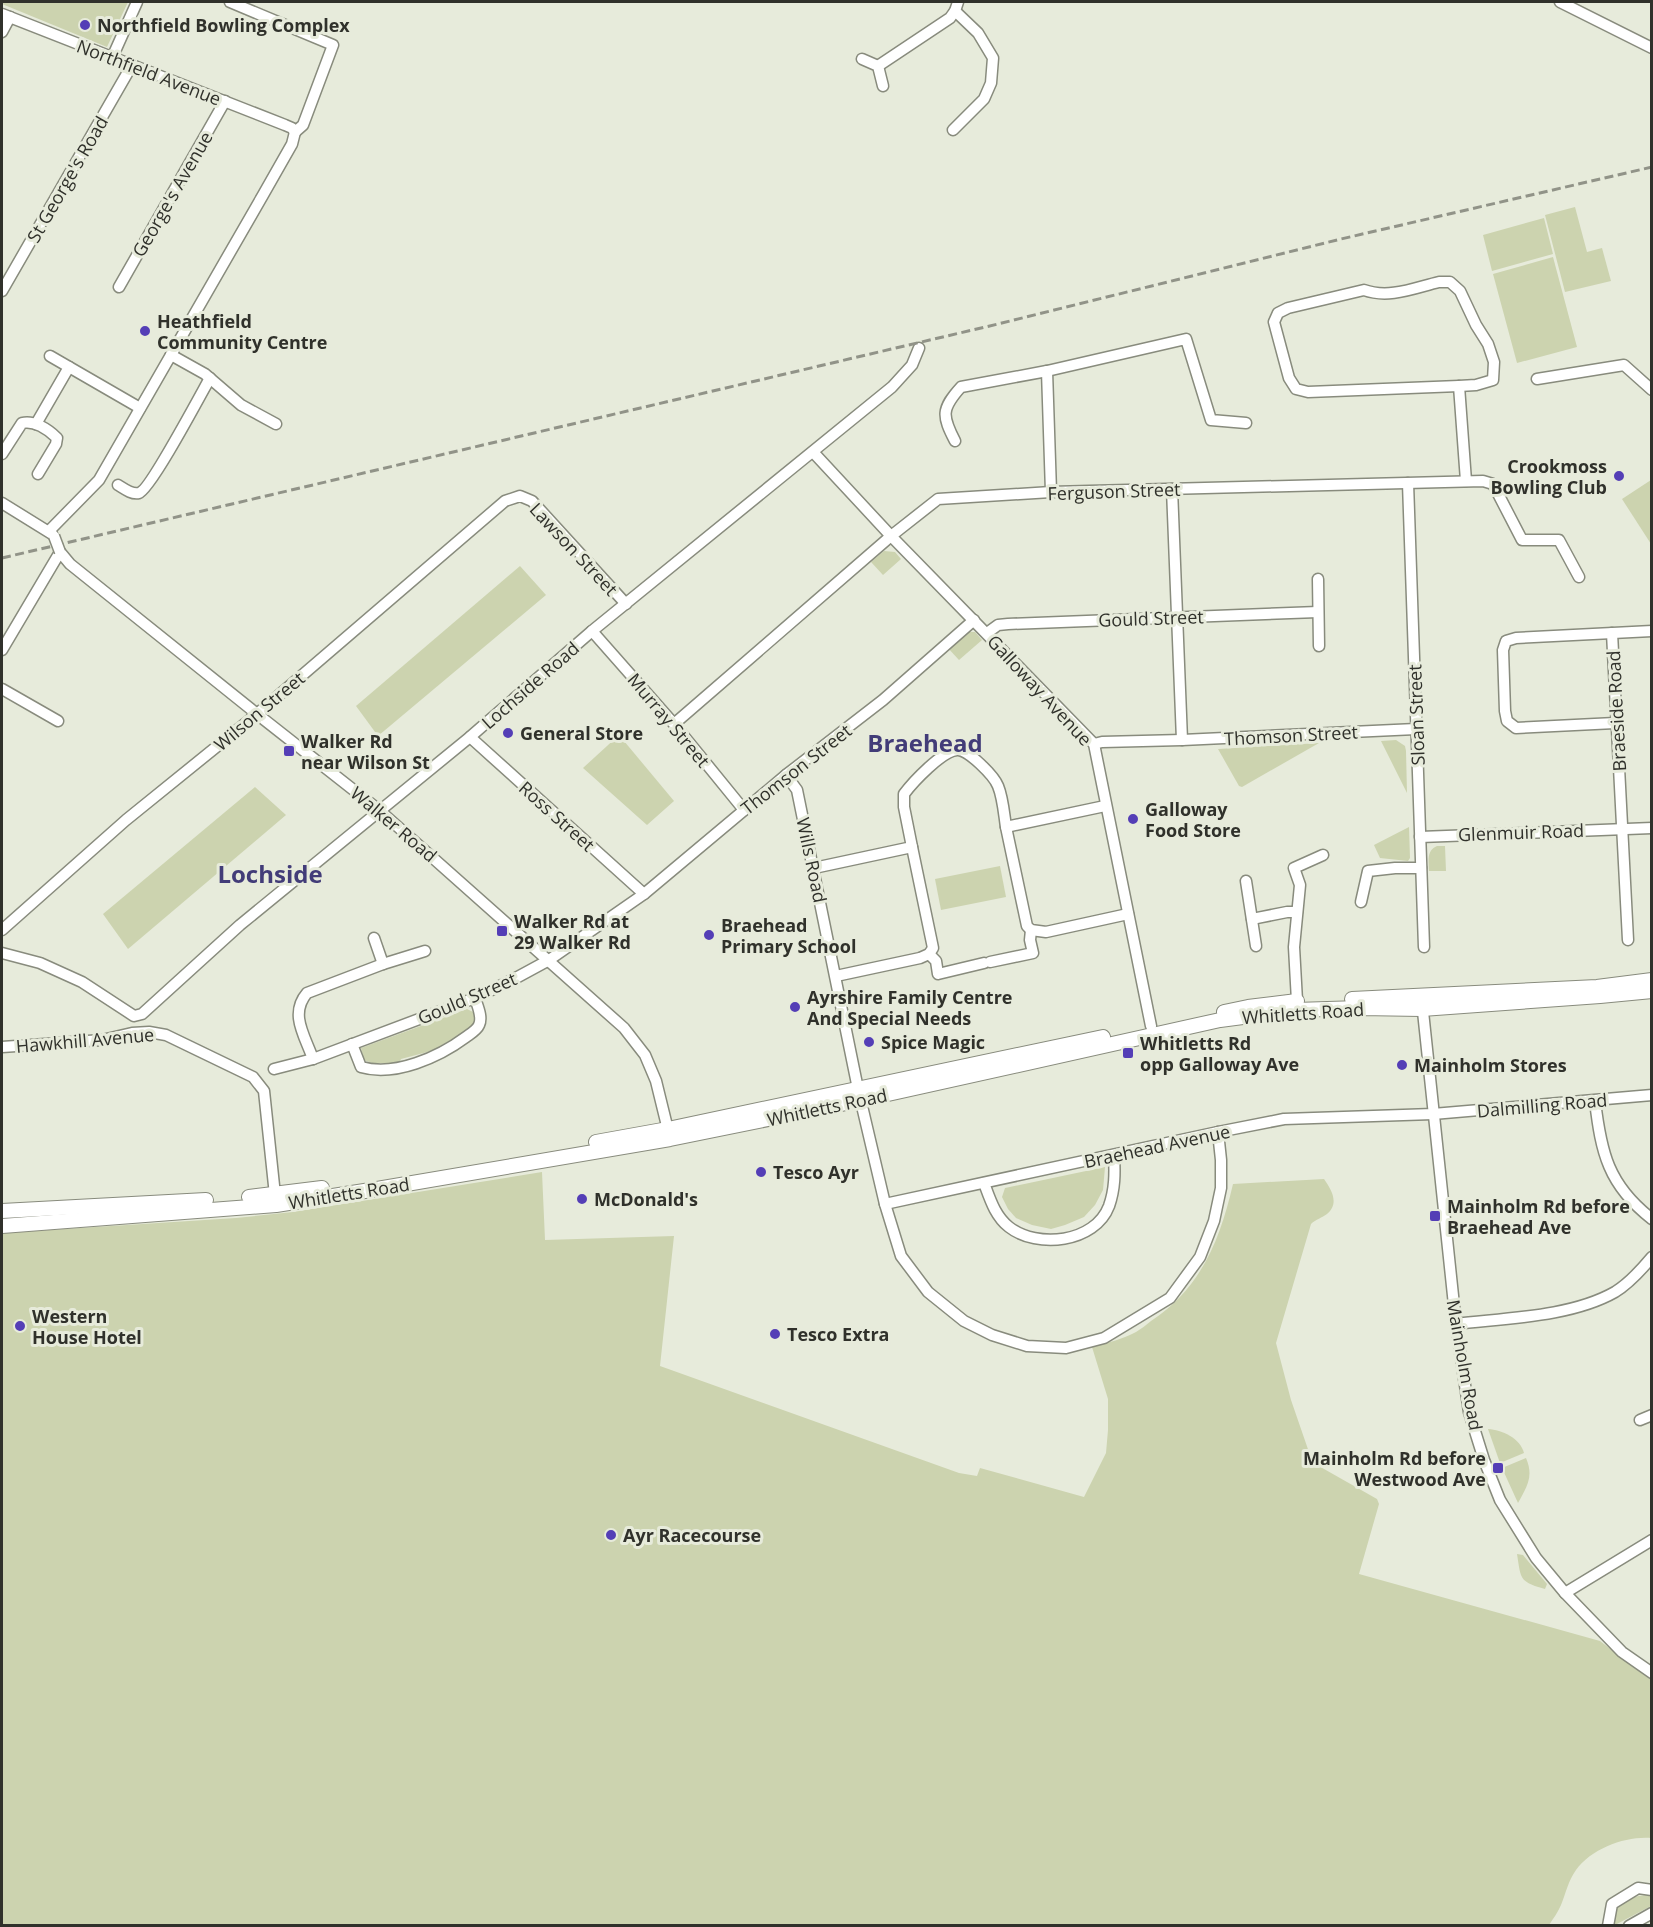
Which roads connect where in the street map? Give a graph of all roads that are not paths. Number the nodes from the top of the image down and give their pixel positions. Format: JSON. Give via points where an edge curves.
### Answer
{"nodes":[{"id":1,"x":137,"y":2,"type":"edge"},
{"id":2,"x":230,"y":2,"type":"edge"},
{"id":3,"x":1560,"y":2,"type":"edge"},
{"id":4,"x":957,"y":6,"type":"edge"},
{"id":5,"x":6,"y":15,"type":"edge"},
{"id":6,"x":2,"y":32,"type":"edge"},
{"id":7,"x":1652,"y":48,"type":"edge"},
{"id":8,"x":112,"y":58,"type":"junction"},
{"id":9,"x":862,"y":59,"type":"dead end"},
{"id":10,"x":132,"y":65,"type":"junction"},
{"id":11,"x":878,"y":66,"type":"junction"},
{"id":12,"x":883,"y":86,"type":"dead end"},
{"id":13,"x":225,"y":101,"type":"junction"},
{"id":14,"x":954,"y":130,"type":"dead end"},
{"id":15,"x":295,"y":132,"type":"junction"},
{"id":16,"x":118,"y":287,"type":"dead end"},
{"id":17,"x":2,"y":291,"type":"edge"},
{"id":18,"x":919,"y":348,"type":"dead end"},
{"id":19,"x":171,"y":355,"type":"junction"},
{"id":20,"x":50,"y":356,"type":"dead end"},
{"id":21,"x":69,"y":367,"type":"junction"},
{"id":22,"x":1047,"y":371,"type":"junction"},
{"id":23,"x":210,"y":378,"type":"junction"},
{"id":24,"x":1537,"y":379,"type":"dead end"},
{"id":25,"x":1459,"y":386,"type":"junction"},
{"id":26,"x":1652,"y":390,"type":"edge"},
{"id":27,"x":140,"y":408,"type":"junction"},
{"id":28,"x":1246,"y":423,"type":"dead end"},
{"id":29,"x":36,"y":424,"type":"junction"},
{"id":30,"x":276,"y":424,"type":"dead end"},
{"id":31,"x":955,"y":441,"type":"dead end"},
{"id":32,"x":3,"y":449,"type":"edge"},
{"id":33,"x":813,"y":452,"type":"junction"},
{"id":34,"x":38,"y":474,"type":"dead end"},
{"id":35,"x":1466,"y":481,"type":"junction"},
{"id":36,"x":1408,"y":483,"type":"junction"},
{"id":37,"x":117,"y":485,"type":"dead end"},
{"id":38,"x":1172,"y":489,"type":"junction"},
{"id":39,"x":1051,"y":492,"type":"junction"},
{"id":40,"x":520,"y":496,"type":"joint"},
{"id":41,"x":2,"y":503,"type":"edge"},
{"id":42,"x":51,"y":533,"type":"junction"},
{"id":43,"x":891,"y":536,"type":"junction"},
{"id":44,"x":60,"y":552,"type":"junction"},
{"id":45,"x":1579,"y":577,"type":"dead end"},
{"id":46,"x":1318,"y":579,"type":"dead end"},
{"id":47,"x":626,"y":604,"type":"junction"},
{"id":48,"x":1318,"y":612,"type":"junction"},
{"id":49,"x":1177,"y":616,"type":"junction"},
{"id":50,"x":974,"y":620,"type":"junction"},
{"id":51,"x":592,"y":631,"type":"junction"},
{"id":52,"x":1652,"y":631,"type":"edge"},
{"id":53,"x":987,"y":633,"type":"junction"},
{"id":54,"x":1612,"y":633,"type":"junction"},
{"id":55,"x":1319,"y":646,"type":"dead end"},
{"id":56,"x":2,"y":650,"type":"edge"},
{"id":57,"x":2,"y":688,"type":"edge"},
{"id":58,"x":257,"y":714,"type":"junction"},
{"id":59,"x":58,"y":721,"type":"dead end"},
{"id":60,"x":1615,"y":723,"type":"junction"},
{"id":61,"x":674,"y":724,"type":"junction"},
{"id":62,"x":1416,"y":729,"type":"junction"},
{"id":63,"x":470,"y":737,"type":"junction"},
{"id":64,"x":1182,"y":740,"type":"junction"},
{"id":65,"x":1094,"y":744,"type":"junction"},
{"id":66,"x":786,"y":775,"type":"junction"},
{"id":67,"x":1105,"y":806,"type":"junction"},
{"id":68,"x":380,"y":810,"type":"junction"},
{"id":69,"x":744,"y":810,"type":"junction"},
{"id":70,"x":1006,"y":827,"type":"junction"},
{"id":71,"x":1622,"y":828,"type":"junction"},
{"id":72,"x":1652,"y":828,"type":"edge"},
{"id":73,"x":1420,"y":837,"type":"junction"},
{"id":74,"x":912,"y":847,"type":"junction"},
{"id":75,"x":1323,"y":855,"type":"dead end"},
{"id":76,"x":814,"y":868,"type":"junction"},
{"id":77,"x":1421,"y":868,"type":"junction"},
{"id":78,"x":1246,"y":881,"type":"dead end"},
{"id":79,"x":644,"y":894,"type":"junction"},
{"id":80,"x":1361,"y":902,"type":"dead end"},
{"id":81,"x":1297,"y":912,"type":"junction"},
{"id":82,"x":1128,"y":914,"type":"junction"},
{"id":83,"x":1251,"y":919,"type":"junction"},
{"id":84,"x":2,"y":930,"type":"edge"},
{"id":85,"x":1031,"y":930,"type":"junction"},
{"id":86,"x":374,"y":938,"type":"dead end"},
{"id":87,"x":1628,"y":940,"type":"dead end"},
{"id":88,"x":1256,"y":946,"type":"dead end"},
{"id":89,"x":1424,"y":947,"type":"dead end"},
{"id":90,"x":425,"y":951,"type":"dead end"},
{"id":91,"x":2,"y":953,"type":"edge"},
{"id":92,"x":929,"y":954,"type":"junction"},
{"id":93,"x":549,"y":960,"type":"junction"},
{"id":94,"x":382,"y":964,"type":"junction"},
{"id":95,"x":836,"y":976,"type":"junction"},
{"id":96,"x":1652,"y":980,"type":"edge"},
{"id":97,"x":1652,"y":991,"type":"edge"},
{"id":98,"x":475,"y":998,"type":"junction"},
{"id":99,"x":1297,"y":1001,"type":"junction"},
{"id":100,"x":1422,"y":1002,"type":"junction"},
{"id":101,"x":1151,"y":1026,"type":"junction"},
{"id":102,"x":352,"y":1044,"type":"junction"},
{"id":103,"x":2,"y":1047,"type":"edge"},
{"id":104,"x":313,"y":1059,"type":"junction"},
{"id":105,"x":274,"y":1069,"type":"dead end"},
{"id":106,"x":859,"y":1095,"type":"junction"},
{"id":107,"x":1652,"y":1095,"type":"edge"},
{"id":108,"x":1595,"y":1101,"type":"junction"},
{"id":109,"x":1433,"y":1114,"type":"junction"},
{"id":110,"x":1218,"y":1132,"type":"junction"},
{"id":111,"x":669,"y":1134,"type":"junction"},
{"id":112,"x":1114,"y":1155,"type":"junction"},
{"id":113,"x":984,"y":1184,"type":"junction"},
{"id":114,"x":275,"y":1195,"type":"junction"},
{"id":115,"x":885,"y":1204,"type":"junction"},
{"id":116,"x":2,"y":1211,"type":"edge"},
{"id":117,"x":1652,"y":1219,"type":"edge"},
{"id":118,"x":2,"y":1226,"type":"edge"},
{"id":119,"x":1652,"y":1257,"type":"edge"},
{"id":120,"x":1456,"y":1323,"type":"junction"},
{"id":121,"x":1652,"y":1415,"type":"edge"},
{"id":122,"x":1640,"y":1419,"type":"dead end"},
{"id":123,"x":1652,"y":1540,"type":"edge"},
{"id":124,"x":1565,"y":1593,"type":"junction"},
{"id":125,"x":1652,"y":1673,"type":"edge"},
{"id":126,"x":1652,"y":1890,"type":"edge"},
{"id":127,"x":1652,"y":1913,"type":"edge"},
{"id":128,"x":1608,"y":1926,"type":"edge"},
{"id":129,"x":1629,"y":1926,"type":"edge"}],
"edges":[{"from":1,"to":8,"type":"street"},
{"from":2,"to":15,"type":"street","via":[[333,45],[303,126]]},
{"from":3,"to":7,"type":"street"},
{"from":4,"to":11,"type":"street","via":[[950,18]]},
{"from":4,"to":14,"type":"street","via":[[993,58],[992,83],[984,99]]},
{"from":5,"to":6,"type":"street"},
{"from":5,"to":8,"type":"street","name":"Northfield Avenue"},
{"from":8,"to":10,"type":"street","name":"Northfield Avenue"},
{"from":9,"to":11,"type":"street"},
{"from":10,"to":13,"type":"street","name":"Northfield Avenue"},
{"from":10,"to":17,"type":"street","name":"St George's Road"},
{"from":11,"to":12,"type":"street"},
{"from":13,"to":15,"type":"street","name":"Northfield Avenue"},
{"from":13,"to":16,"type":"street","name":"George's Avenue"},
{"from":15,"to":19,"type":"street","via":[[292,144]]},
{"from":18,"to":33,"type":"street","name":"Lochside Road","via":[[912,365],[892,387]]},
{"from":19,"to":23,"type":"street"},
{"from":19,"to":27,"type":"street"},
{"from":20,"to":21,"type":"street"},
{"from":21,"to":27,"type":"street"},
{"from":21,"to":29,"type":"street"},
{"from":22,"to":28,"type":"street","via":[[1186,339],[1211,420]]},
{"from":22,"to":31,"type":"street","via":[[961,387],[946,408],[945,421]]},
{"from":22,"to":39,"type":"street"},
{"from":23,"to":30,"type":"street","via":[[241,405]]},
{"from":23,"to":37,"type":"street","via":[[142,492],[133,493]]},
{"from":24,"to":26,"type":"street","via":[[1624,365]]},
{"from":25,"to":25,"type":"street","via":[[1308,392],[1296,389],[1289,378],[1274,322],[1278,313],[1288,308],[1364,290],[1387,294],[1450,282],[1460,291],[1494,362],[1493,380]]},
{"from":25,"to":35,"type":"street"},
{"from":27,"to":42,"type":"street","via":[[99,480]]},
{"from":29,"to":32,"type":"street","via":[[22,423]]},
{"from":29,"to":34,"type":"street","via":[[57,438],[54,459]]},
{"from":33,"to":43,"type":"street","name":"Galloway Avenue"},
{"from":33,"to":47,"type":"street","name":"Lochside Road"},
{"from":35,"to":36,"type":"street","name":"Ferguson Street"},
{"from":35,"to":45,"type":"street","name":"Ferguson Street","via":[[1493,484],[1522,540],[1559,540]]},
{"from":36,"to":38,"type":"street","name":"Ferguson Street"},
{"from":36,"to":62,"type":"street","name":"Sloan Street"},
{"from":38,"to":39,"type":"street","name":"Ferguson Street"},
{"from":38,"to":49,"type":"street"},
{"from":39,"to":43,"type":"street","name":"Ferguson Street","via":[[938,499]]},
{"from":40,"to":47,"type":"street","name":"Lawson Street","via":[[532,501]]},
{"from":40,"to":58,"type":"street","name":"Wilson Street","via":[[505,501]]},
{"from":41,"to":42,"type":"street"},
{"from":42,"to":44,"type":"street","bridge":true},
{"from":43,"to":50,"type":"street","name":"Galloway Avenue"},
{"from":43,"to":61,"type":"street","name":"Ferguson Street"},
{"from":44,"to":56,"type":"street"},
{"from":44,"to":58,"type":"street","name":"Walker Road"},
{"from":46,"to":48,"type":"street"},
{"from":47,"to":51,"type":"street","name":"Lochside Road"},
{"from":48,"to":49,"type":"street","name":"Gould Street"},
{"from":48,"to":55,"type":"street"},
{"from":49,"to":53,"type":"street","name":"Gould Street","via":[[1008,624],[998,625]]},
{"from":49,"to":64,"type":"street"},
{"from":50,"to":53,"type":"street","name":"Galloway Avenue"},
{"from":50,"to":66,"type":"street","name":"Thomson Street","via":[[876,706]]},
{"from":51,"to":61,"type":"street","name":"Murray Street"},
{"from":51,"to":63,"type":"street","name":"Lochside Road"},
{"from":52,"to":54,"type":"street","name":"Braeside Road"},
{"from":53,"to":65,"type":"street","name":"Galloway Avenue"},
{"from":54,"to":60,"type":"street","name":"Braeside Road"},
{"from":54,"to":60,"type":"street","via":[[1506,641],[1505,711],[1516,728]]},
{"from":57,"to":59,"type":"street"},
{"from":58,"to":68,"type":"street","name":"Walker Road"},
{"from":58,"to":84,"type":"street","name":"Wilson Street","via":[[126,820]]},
{"from":60,"to":71,"type":"street","name":"Braeside Road"},
{"from":61,"to":69,"type":"street","name":"Murray Street"},
{"from":62,"to":64,"type":"street","name":"Thomson Street"},
{"from":62,"to":73,"type":"street","name":"Sloan Street"},
{"from":63,"to":68,"type":"street","name":"Lochside Road"},
{"from":63,"to":79,"type":"street","name":"Ross Street"},
{"from":64,"to":65,"type":"street","name":"Thomson Street"},
{"from":65,"to":67,"type":"street","name":"Galloway Avenue"},
{"from":66,"to":69,"type":"street","name":"Thomson Street"},
{"from":66,"to":76,"type":"street","name":"Wills Road","via":[[797,790]]},
{"from":67,"to":70,"type":"street"},
{"from":67,"to":82,"type":"street","name":"Galloway Avenue"},
{"from":68,"to":91,"type":"street","name":"Lochside Road","via":[[240,925],[142,1014],[134,1016],[82,982],[40,963]]},
{"from":68,"to":93,"type":"street","name":"Walker Road"},
{"from":69,"to":79,"type":"street","name":"Thomson Street"},
{"from":70,"to":74,"type":"street","via":[[998,785],[991,774],[965,752],[956,750],[915,780],[904,794]]},
{"from":70,"to":85,"type":"street"},
{"from":71,"to":72,"type":"street","name":"Glenmuir Road"},
{"from":71,"to":73,"type":"street","name":"Glenmuir Road"},
{"from":71,"to":87,"type":"street"},
{"from":73,"to":77,"type":"street","name":"Sloan Street"},
{"from":74,"to":76,"type":"street"},
{"from":74,"to":92,"type":"street","via":[[932,940]]},
{"from":75,"to":81,"type":"street","via":[[1294,868],[1300,885]]},
{"from":76,"to":95,"type":"street","name":"Wills Road"},
{"from":77,"to":80,"type":"street","via":[[1368,871]]},
{"from":77,"to":89,"type":"street","name":"Sloan Street"},
{"from":78,"to":83,"type":"street"},
{"from":79,"to":93,"type":"street","name":"Gould Street"},
{"from":81,"to":83,"type":"street"},
{"from":81,"to":99,"type":"street"},
{"from":82,"to":85,"type":"street","via":[[1046,932]]},
{"from":82,"to":101,"type":"street","name":"Galloway Avenue"},
{"from":83,"to":88,"type":"street"},
{"from":85,"to":92,"type":"street","via":[[1033,953],[938,974],[936,961]]},
{"from":86,"to":94,"type":"street"},
{"from":90,"to":94,"type":"street"},
{"from":92,"to":95,"type":"street"},
{"from":93,"to":98,"type":"street","name":"Gould Street"},
{"from":93,"to":111,"type":"street","name":"Walker Road","via":[[624,1028],[645,1055]]},
{"from":94,"to":104,"type":"street","via":[[302,998],[297,1015]]},
{"from":95,"to":106,"type":"street","name":"Wills Road"},
{"from":96,"to":100,"type":"main road","name":"Whitletts Road"},
{"from":97,"to":100,"type":"main road","name":"Whitletts Road"},
{"from":98,"to":102,"type":"street","name":"Gould Street"},
{"from":98,"to":102,"type":"street","via":[[480,1024],[435,1057],[410,1065],[370,1069],[361,1067]]},
{"from":99,"to":100,"type":"main road","name":"Whitletts Road"},
{"from":99,"to":101,"type":"main road","name":"Whitletts Road"},
{"from":100,"to":106,"type":"main road","name":"Whitletts Road","via":[[1295,1010],[1220,1020]]},
{"from":100,"to":109,"type":"street","name":"Mainholm Road"},
{"from":101,"to":106,"type":"main road","name":"Whitletts Road"},
{"from":102,"to":104,"type":"street","name":"Gould Street"},
{"from":103,"to":114,"type":"street","name":"Hawkhill Avenue","via":[[102,1040],[149,1032],[166,1035],[253,1077],[264,1091]]},
{"from":104,"to":105,"type":"street","name":"Gould Street"},
{"from":106,"to":111,"type":"main road","name":"Whitletts Road"},
{"from":106,"to":115,"type":"street","name":"Wills Road"},
{"from":107,"to":108,"type":"street","name":"Dalmilling Road"},
{"from":108,"to":109,"type":"street","name":"Dalmilling Road"},
{"from":108,"to":117,"type":"street","via":[[1599,1139],[1608,1168],[1622,1190]]},
{"from":109,"to":110,"type":"street","name":"Braehead Avenue","via":[[1284,1119]]},
{"from":109,"to":120,"type":"street","name":"Mainholm Road"},
{"from":110,"to":112,"type":"street","name":"Braehead Avenue"},
{"from":110,"to":115,"type":"street","name":"Wills Road","via":[[1221,1188],[1200,1257],[1170,1298],[1104,1338],[1066,1348],[1028,1346],[992,1335],[964,1321],[927,1292],[901,1256]]},
{"from":111,"to":114,"type":"main road","name":"Whitletts Road","via":[[411,1177]]},
{"from":111,"to":118,"type":"main road","name":"Whitletts Road","via":[[276,1204]]},
{"from":112,"to":113,"type":"street","name":"Braehead Avenue"},
{"from":112,"to":113,"type":"street","via":[[1115,1181],[1108,1208],[1086,1231],[1067,1238],[1044,1240],[1024,1236],[1008,1227],[993,1208]]},
{"from":113,"to":115,"type":"street","name":"Braehead Avenue"},
{"from":114,"to":116,"type":"main road","name":"Whitletts Road"},
{"from":119,"to":120,"type":"street","via":[[1615,1292],[1568,1311]]},
{"from":120,"to":124,"type":"street","name":"Mainholm Road","via":[[1469,1412],[1500,1500],[1536,1558]]},
{"from":121,"to":122,"type":"street"},
{"from":123,"to":124,"type":"street"},
{"from":124,"to":125,"type":"street","name":"Mainholm Road","via":[[1622,1652]]},
{"from":126,"to":128,"type":"street","via":[[1638,1888],[1612,1904]]},
{"from":127,"to":129,"type":"street"}]}
